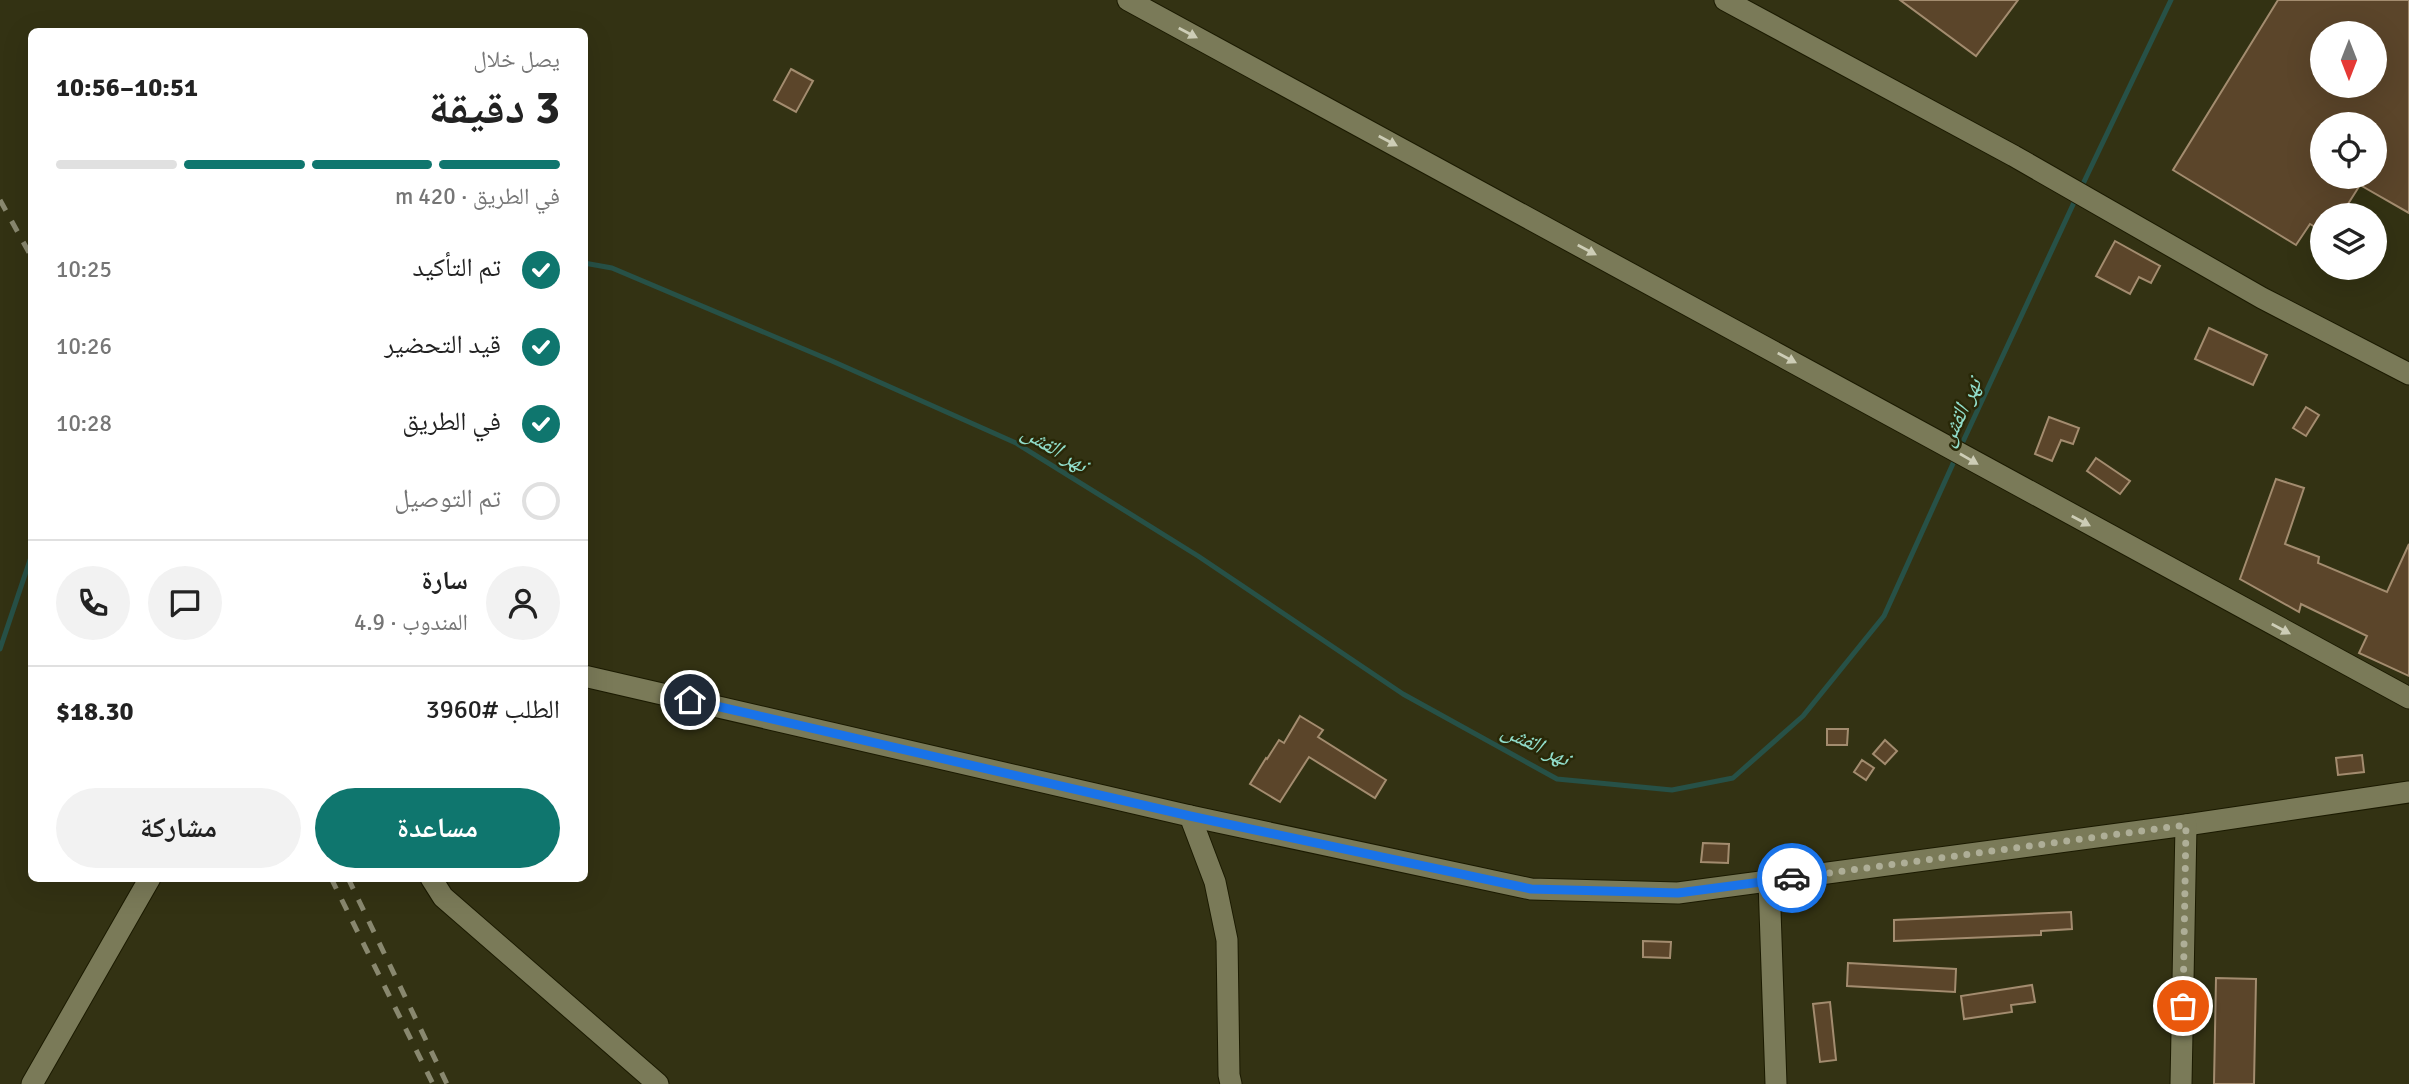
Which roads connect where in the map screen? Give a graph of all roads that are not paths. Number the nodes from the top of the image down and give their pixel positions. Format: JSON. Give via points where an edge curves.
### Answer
{"nodes":[{"id":1,"x":1128,"y":0,"type":"edge"},
{"id":2,"x":1725,"y":0,"type":"edge"},
{"id":3,"x":2409,"y":374,"type":"edge"},
{"id":4,"x":588,"y":677,"type":"edge"},
{"id":5,"x":2409,"y":698,"type":"edge"},
{"id":6,"x":2409,"y":792,"type":"edge"},
{"id":7,"x":1190,"y":816,"type":"junction"},
{"id":8,"x":2186,"y":825,"type":"junction"},
{"id":9,"x":1769,"y":881,"type":"junction"},
{"id":10,"x":148,"y":882,"type":"edge"},
{"id":11,"x":434,"y":882,"type":"edge"},
{"id":12,"x":32,"y":1084,"type":"edge"},
{"id":13,"x":659,"y":1084,"type":"edge"},
{"id":14,"x":1231,"y":1084,"type":"edge"},
{"id":15,"x":1776,"y":1084,"type":"edge"},
{"id":16,"x":2181,"y":1084,"type":"edge"}],
"edges":[{"from":1,"to":5,"type":"street","one_way":true},
{"from":2,"to":3,"type":"street","via":[[2014,156],[2262,298]]},
{"from":4,"to":7,"type":"street"},
{"from":6,"to":8,"type":"street"},
{"from":7,"to":9,"type":"street","via":[[1531,889],[1678,893]]},
{"from":7,"to":14,"type":"street","via":[[1215,882],[1227,940]]},
{"from":8,"to":9,"type":"street"},
{"from":8,"to":16,"type":"street"},
{"from":9,"to":15,"type":"street"},
{"from":10,"to":12,"type":"street"},
{"from":11,"to":13,"type":"street","via":[[443,897]]}]}
